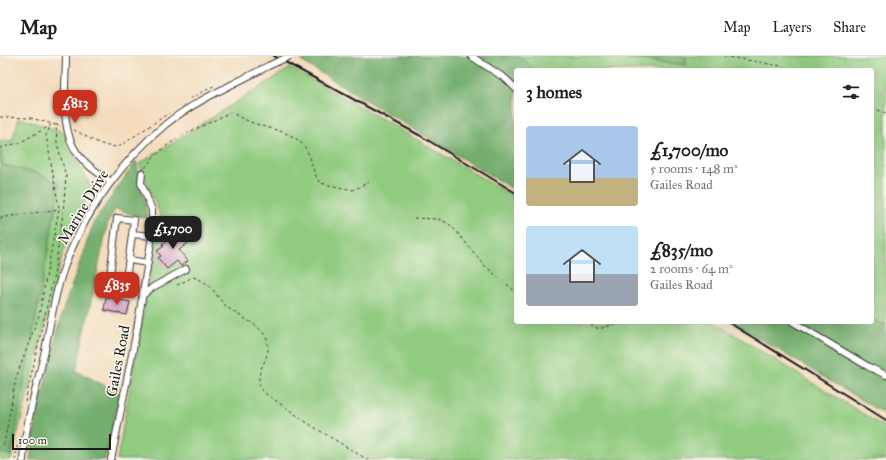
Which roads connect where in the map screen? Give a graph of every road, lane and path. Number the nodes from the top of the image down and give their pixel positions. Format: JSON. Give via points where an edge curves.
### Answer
{"nodes":[{"id":1,"x":66,"y":56,"type":"edge"},
{"id":2,"x":290,"y":56,"type":"edge"},
{"id":3,"x":471,"y":56,"type":"edge"},
{"id":4,"x":724,"y":56,"type":"edge"},
{"id":5,"x":784,"y":68,"type":"edge"},
{"id":6,"x":514,"y":87,"type":"edge"},
{"id":7,"x":874,"y":109,"type":"edge"},
{"id":8,"x":886,"y":114,"type":"edge"},
{"id":9,"x":0,"y":117,"type":"edge"},
{"id":10,"x":52,"y":124,"type":"junction"},
{"id":11,"x":56,"y":125,"type":"dead end"},
{"id":12,"x":0,"y":148,"type":"edge"},
{"id":13,"x":142,"y":173,"type":"joint"},
{"id":14,"x":111,"y":182,"type":"junction"},
{"id":15,"x":369,"y":182,"type":"dead end"},
{"id":16,"x":59,"y":209,"type":"junction"},
{"id":17,"x":58,"y":214,"type":"junction"},
{"id":18,"x":63,"y":214,"type":"dead end"},
{"id":19,"x":0,"y":218,"type":"edge"},
{"id":20,"x":414,"y":218,"type":"dead end"},
{"id":21,"x":132,"y":234,"type":"junction"},
{"id":22,"x":152,"y":236,"type":"junction"},
{"id":23,"x":129,"y":260,"type":"junction"},
{"id":24,"x":148,"y":263,"type":"junction"},
{"id":25,"x":186,"y":269,"type":"dead end"},
{"id":26,"x":177,"y":284,"type":"dead end"},
{"id":27,"x":514,"y":290,"type":"edge"},
{"id":28,"x":143,"y":295,"type":"junction"},
{"id":29,"x":590,"y":324,"type":"edge"},
{"id":30,"x":615,"y":324,"type":"edge"},
{"id":31,"x":796,"y":324,"type":"edge"},
{"id":32,"x":886,"y":375,"type":"edge"},
{"id":33,"x":0,"y":447,"type":"edge"},
{"id":34,"x":23,"y":460,"type":"edge"},
{"id":35,"x":111,"y":460,"type":"edge"},
{"id":36,"x":368,"y":460,"type":"edge"}],
"edges":[{"from":1,"to":14,"type":"street","via":[[66,126],[69,139],[81,159]]},
{"from":2,"to":14,"type":"street","name":"Marine Drive","bridge":true,"via":[[199,103],[167,124],[130,159]]},
{"from":3,"to":6,"type":"street"},
{"from":4,"to":5,"type":"path"},
{"from":7,"to":8,"type":"path"},
{"from":9,"to":10,"type":"path","via":[[31,118]]},
{"from":10,"to":11,"type":"path"},
{"from":10,"to":12,"type":"path","via":[[21,142]]},
{"from":10,"to":16,"type":"path","via":[[46,135]]},
{"from":13,"to":15,"type":"path","via":[[151,158],[171,142],[231,112],[254,124],[289,134],[300,142],[306,149],[314,176],[320,183],[353,190]]},
{"from":13,"to":22,"type":"street","name":"Gailes Road","via":[[141,183],[152,210]]},
{"from":14,"to":34,"type":"street","name":"Marine Drive","via":[[68,257],[33,402]]},
{"from":16,"to":17,"type":"path"},
{"from":16,"to":19,"type":"path"},
{"from":17,"to":18,"type":"path"},
{"from":17,"to":33,"type":"path","via":[[39,315],[16,378],[4,444]]},
{"from":20,"to":27,"type":"path","via":[[438,219],[448,224],[485,266]]},
{"from":21,"to":22,"type":"street"},
{"from":21,"to":23,"type":"street"},
{"from":21,"to":23,"type":"street","via":[[134,220],[117,218],[108,292],[124,294]]},
{"from":22,"to":24,"type":"street","name":"Gailes Road"},
{"from":23,"to":24,"type":"street"},
{"from":24,"to":28,"type":"street","name":"Gailes Road"},
{"from":25,"to":28,"type":"street"},
{"from":26,"to":36,"type":"path","via":[[193,276],[204,280],[230,309],[262,331],[268,343],[267,355],[259,373],[258,383],[262,391],[312,426]]},
{"from":28,"to":35,"type":"street","name":"Gailes Road"},
{"from":29,"to":30,"type":"path","via":[[599,329]]},
{"from":31,"to":32,"type":"street"}]}
